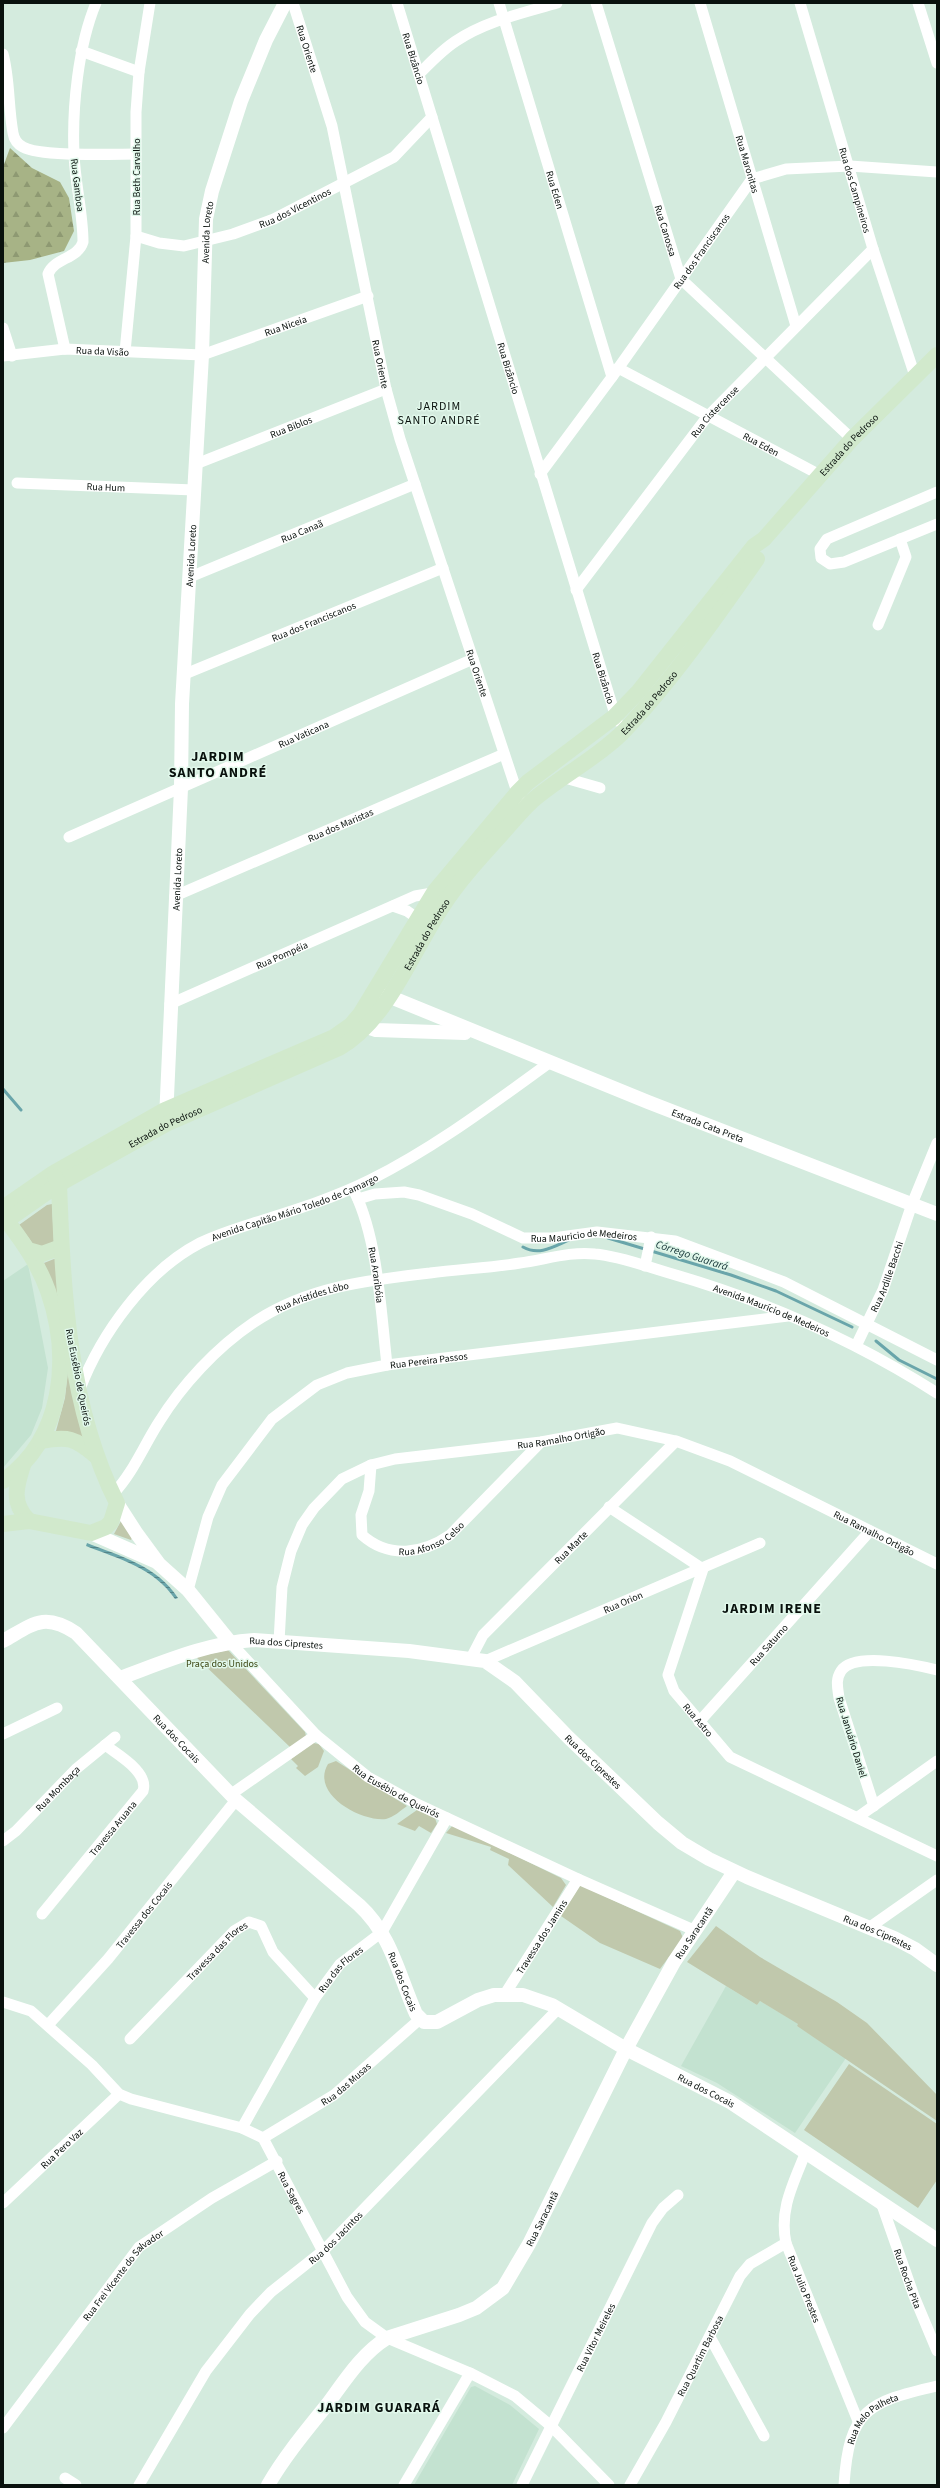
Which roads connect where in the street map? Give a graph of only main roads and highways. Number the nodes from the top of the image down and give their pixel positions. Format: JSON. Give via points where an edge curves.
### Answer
{"nodes":[{"id":1,"x":937,"y":355,"type":"edge"},
{"id":2,"x":764,"y":539,"type":"junction"},
{"id":3,"x":442,"y":893,"type":"junction"},
{"id":4,"x":424,"y":923,"type":"junction"},
{"id":5,"x":364,"y":1020,"type":"junction"},
{"id":6,"x":56,"y":1179,"type":"junction"},
{"id":7,"x":4,"y":1217,"type":"edge"},
{"id":8,"x":61,"y":1247,"type":"junction"},
{"id":9,"x":28,"y":1250,"type":"junction"},
{"id":10,"x":41,"y":1441,"type":"junction"},
{"id":11,"x":96,"y":1456,"type":"junction"},
{"id":12,"x":23,"y":1465,"type":"junction"},
{"id":13,"x":3,"y":1481,"type":"edge"},
{"id":14,"x":29,"y":1521,"type":"junction"},
{"id":15,"x":3,"y":1524,"type":"edge"}],
"edges":[{"from":1,"to":2,"type":"main road","name":"Estrada do Pedroso","via":[[852,439]]},
{"from":2,"to":3,"type":"main road","name":"Estrada do Pedroso","via":[[754,546],[662,664],[614,717],[528,782]]},
{"from":2,"to":3,"type":"main road","name":"Estrada do Pedroso","via":[[760,555],[730,597],[678,666],[624,731],[607,747],[523,810]]},
{"from":3,"to":4,"type":"main road","name":"Estrada do Pedroso"},
{"from":4,"to":5,"type":"main road","name":"Estrada do Pedroso","via":[[372,996]]},
{"from":4,"to":5,"type":"main road","name":"Estrada do Pedroso","via":[[388,996]]},
{"from":5,"to":6,"type":"main road","name":"Estrada do Pedroso","via":[[334,1037],[166,1117]]},
{"from":6,"to":7,"type":"main road","name":"Estrada do Pedroso"},
{"from":6,"to":8,"type":"main road","name":"Rua Eusébio de Queirós"},
{"from":7,"to":9,"type":"main road","name":"Rua Eusébio de Queirós"},
{"from":8,"to":9,"type":"main road","via":[[42,1254]]},
{"from":8,"to":11,"type":"main road","name":"Rua Eusébio de Queirós","via":[[66,1313],[80,1390]]},
{"from":9,"to":10,"type":"main road","name":"Rua Eusébio de Queirós","via":[[51,1301],[61,1361],[58,1396]]},
{"from":10,"to":11,"type":"main road","via":[[69,1438]]},
{"from":10,"to":12,"type":"main road"},
{"from":11,"to":14,"type":"main road","name":"Rua Eusébio de Queirós","via":[[115,1499],[110,1522],[106,1527],[91,1533]]},
{"from":12,"to":13,"type":"main road"},
{"from":12,"to":14,"type":"main road","via":[[15,1498],[20,1511]]},
{"from":14,"to":15,"type":"main road"}]}
